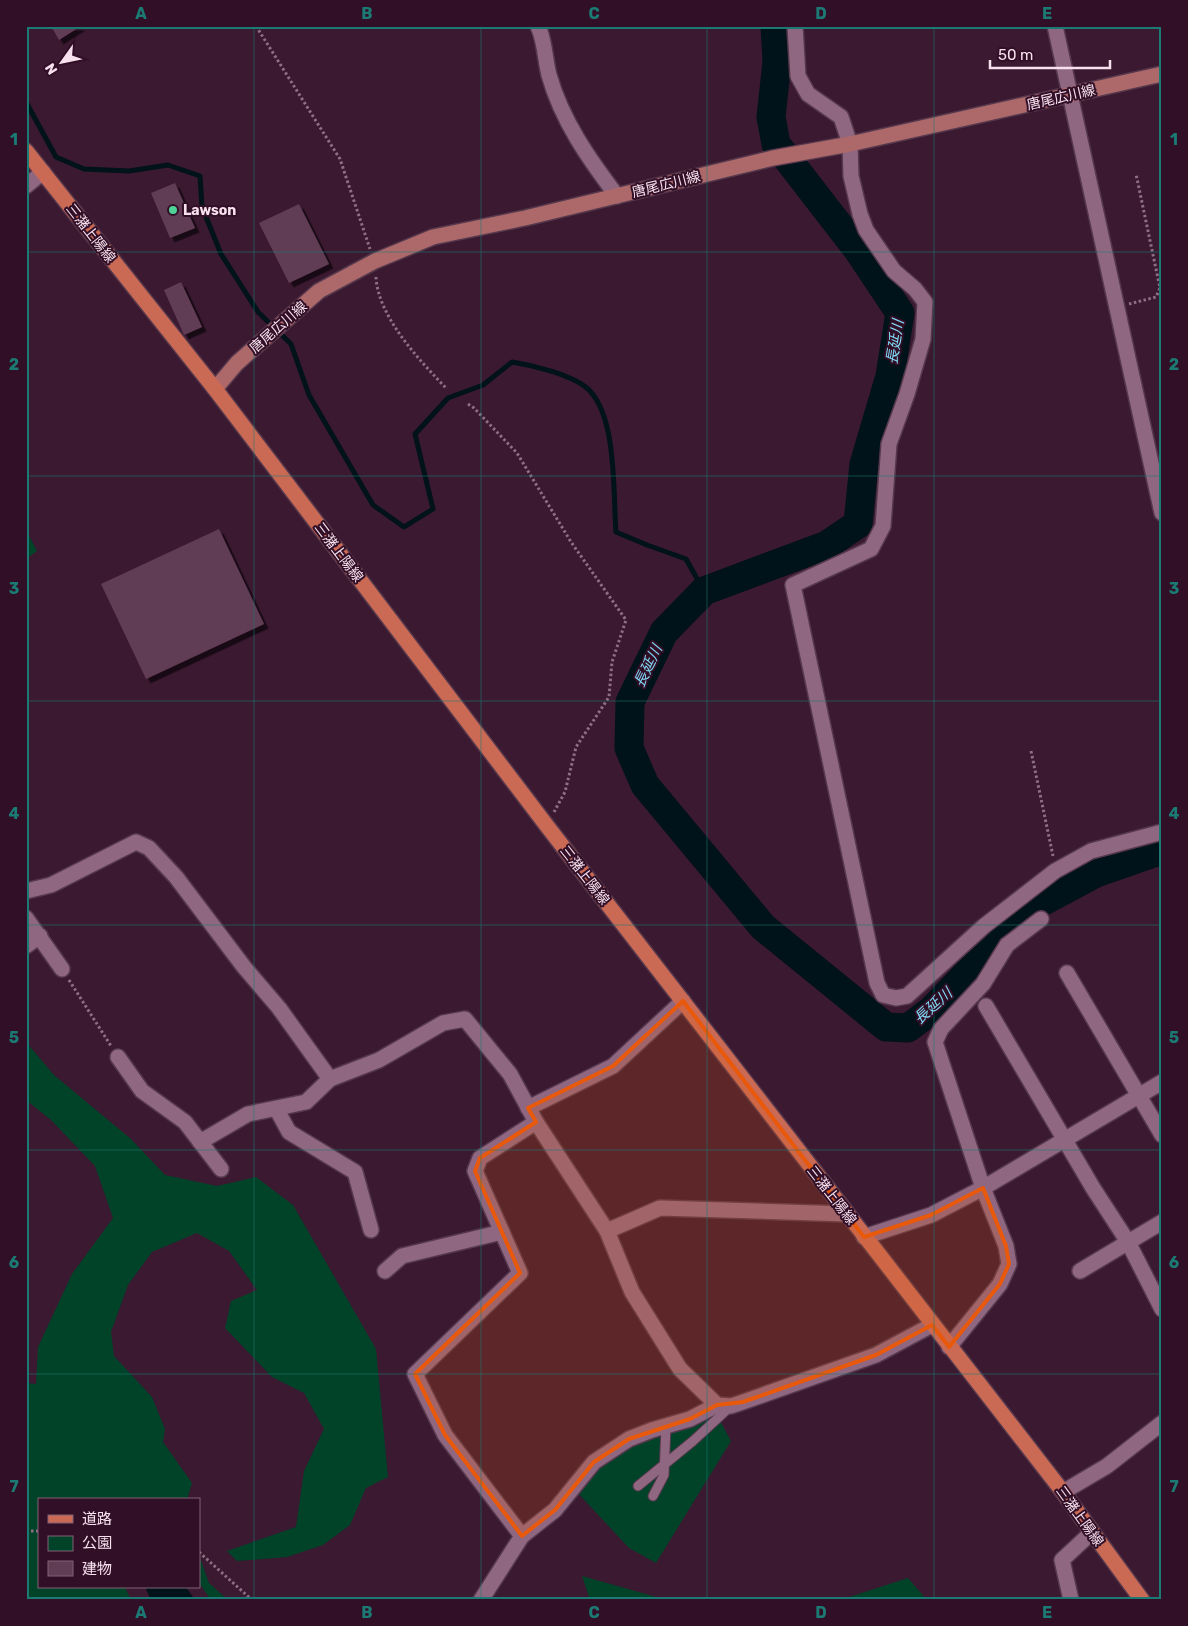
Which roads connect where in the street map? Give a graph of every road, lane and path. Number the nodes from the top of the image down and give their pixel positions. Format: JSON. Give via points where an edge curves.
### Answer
{"nodes":[{"id":1,"x":256,"y":26,"type":"edge"},
{"id":2,"x":538,"y":26,"type":"edge"},
{"id":3,"x":795,"y":26,"type":"edge"},
{"id":4,"x":1055,"y":26,"type":"edge"},
{"id":5,"x":1162,"y":74,"type":"edge"},
{"id":6,"x":1070,"y":95,"type":"junction"},
{"id":7,"x":850,"y":144,"type":"junction"},
{"id":8,"x":26,"y":150,"type":"edge"},
{"id":9,"x":43,"y":172,"type":"junction"},
{"id":10,"x":1136,"y":174,"type":"dead end"},
{"id":11,"x":26,"y":186,"type":"edge"},
{"id":12,"x":618,"y":196,"type":"junction"},
{"id":13,"x":375,"y":262,"type":"junction"},
{"id":14,"x":1117,"y":308,"type":"junction"},
{"id":15,"x":215,"y":389,"type":"junction"},
{"id":16,"x":447,"y":389,"type":"dead end"},
{"id":17,"x":468,"y":404,"type":"dead end"},
{"id":18,"x":1162,"y":513,"type":"edge"},
{"id":19,"x":1031,"y":751,"type":"dead end"},
{"id":20,"x":547,"y":826,"type":"junction"},
{"id":21,"x":1162,"y":832,"type":"edge"},
{"id":22,"x":1060,"y":869,"type":"junction"},
{"id":23,"x":26,"y":891,"type":"edge"},
{"id":24,"x":26,"y":918,"type":"edge"},
{"id":25,"x":1041,"y":919,"type":"dead end"},
{"id":26,"x":40,"y":936,"type":"junction"},
{"id":27,"x":26,"y":946,"type":"edge"},
{"id":28,"x":62,"y":969,"type":"joint"},
{"id":29,"x":1067,"y":973,"type":"dead end"},
{"id":30,"x":682,"y":1001,"type":"junction"},
{"id":31,"x":986,"y":1006,"type":"dead end"},
{"id":32,"x":118,"y":1057,"type":"joint"},
{"id":33,"x":330,"y":1079,"type":"junction"},
{"id":34,"x":1162,"y":1082,"type":"edge"},
{"id":35,"x":1139,"y":1095,"type":"junction"},
{"id":36,"x":528,"y":1108,"type":"junction"},
{"id":37,"x":277,"y":1110,"type":"junction"},
{"id":38,"x":536,"y":1122,"type":"junction"},
{"id":39,"x":1162,"y":1135,"type":"edge"},
{"id":40,"x":1064,"y":1138,"type":"junction"},
{"id":41,"x":200,"y":1142,"type":"junction"},
{"id":42,"x":221,"y":1169,"type":"dead end"},
{"id":43,"x":983,"y":1188,"type":"junction"},
{"id":44,"x":847,"y":1214,"type":"junction"},
{"id":45,"x":1162,"y":1222,"type":"edge"},
{"id":46,"x":371,"y":1230,"type":"dead end"},
{"id":47,"x":607,"y":1231,"type":"junction"},
{"id":48,"x":502,"y":1232,"type":"junction"},
{"id":49,"x":864,"y":1237,"type":"junction"},
{"id":50,"x":1128,"y":1242,"type":"junction"},
{"id":51,"x":385,"y":1271,"type":"dead end"},
{"id":52,"x":1080,"y":1271,"type":"dead end"},
{"id":53,"x":1162,"y":1309,"type":"edge"},
{"id":54,"x":932,"y":1325,"type":"junction"},
{"id":55,"x":950,"y":1347,"type":"junction"},
{"id":56,"x":724,"y":1406,"type":"junction"},
{"id":57,"x":1162,"y":1423,"type":"edge"},
{"id":58,"x":666,"y":1426,"type":"junction"},
{"id":59,"x":664,"y":1465,"type":"junction"},
{"id":60,"x":638,"y":1486,"type":"dead end"},
{"id":61,"x":1063,"y":1492,"type":"junction"},
{"id":62,"x":654,"y":1496,"type":"dead end"},
{"id":63,"x":1092,"y":1533,"type":"junction"},
{"id":64,"x":522,"y":1536,"type":"junction"},
{"id":65,"x":200,"y":1553,"type":"edge"},
{"id":66,"x":252,"y":1600,"type":"edge"},
{"id":67,"x":481,"y":1600,"type":"edge"},
{"id":68,"x":1071,"y":1600,"type":"edge"},
{"id":69,"x":1142,"y":1600,"type":"edge"}],
"edges":[{"from":1,"to":13,"type":"path","via":[[340,159]]},
{"from":2,"to":12,"type":"street","via":[[549,75],[567,123]]},
{"from":3,"to":7,"type":"street","via":[[798,76],[808,94],[841,117]]},
{"from":4,"to":6,"type":"street"},
{"from":5,"to":6,"type":"main road","name":"唐尾広川線"},
{"from":6,"to":7,"type":"main road","name":"唐尾広川線"},
{"from":6,"to":14,"type":"street"},
{"from":7,"to":12,"type":"main road","name":"唐尾広川線","via":[[773,158]]},
{"from":7,"to":22,"type":"street","via":[[851,176],[860,214],[866,230],[894,271],[915,289],[924,302],[922,339],[889,444],[882,526],[871,549],[793,584],[877,983],[883,995],[908,996],[984,926]]},
{"from":8,"to":9,"type":"main road","name":"三潴上陽線"},
{"from":9,"to":11,"type":"street"},
{"from":9,"to":15,"type":"main road","name":"三潴上陽線"},
{"from":10,"to":14,"type":"path","via":[[1160,288],[1156,297]]},
{"from":12,"to":13,"type":"main road","name":"唐尾広川線","via":[[433,237]]},
{"from":13,"to":15,"type":"main road","name":"唐尾広川線","via":[[319,291],[238,363]]},
{"from":13,"to":16,"type":"path","via":[[376,291],[396,328]]},
{"from":14,"to":18,"type":"street"},
{"from":15,"to":20,"type":"main road","name":"三潴上陽線"},
{"from":17,"to":20,"type":"path","via":[[517,453],[572,542],[626,620],[612,662],[608,698],[576,747],[565,792]]},
{"from":19,"to":22,"type":"path","via":[[1053,859]]},
{"from":20,"to":30,"type":"main road","name":"三潴上陽線"},
{"from":21,"to":22,"type":"street","via":[[1091,851]]},
{"from":23,"to":33,"type":"street","via":[[50,885],[136,842],[149,848],[176,877],[279,1008]]},
{"from":24,"to":26,"type":"street"},
{"from":25,"to":43,"type":"street","via":[[1007,945],[983,984],[941,1029],[935,1042]]},
{"from":26,"to":27,"type":"street"},
{"from":26,"to":28,"type":"street"},
{"from":28,"to":32,"type":"path"},
{"from":29,"to":35,"type":"street"},
{"from":30,"to":36,"type":"street","via":[[613,1066]]},
{"from":30,"to":44,"type":"main road","name":"三潴上陽線"},
{"from":31,"to":40,"type":"street"},
{"from":32,"to":41,"type":"street","via":[[142,1091],[185,1122]]},
{"from":33,"to":36,"type":"street","via":[[379,1060],[443,1023],[465,1019],[510,1074]]},
{"from":33,"to":37,"type":"street","via":[[306,1102]]},
{"from":34,"to":35,"type":"street"},
{"from":35,"to":39,"type":"street"},
{"from":35,"to":40,"type":"street"},
{"from":36,"to":38,"type":"street"},
{"from":37,"to":41,"type":"street","via":[[248,1114]]},
{"from":37,"to":46,"type":"street","via":[[289,1132],[355,1172]]},
{"from":38,"to":47,"type":"street"},
{"from":38,"to":48,"type":"street","via":[[480,1158],[475,1171]]},
{"from":40,"to":43,"type":"street"},
{"from":40,"to":50,"type":"street"},
{"from":41,"to":42,"type":"street"},
{"from":43,"to":49,"type":"street","via":[[931,1214]]},
{"from":43,"to":55,"type":"street","via":[[1006,1246],[1009,1264],[1000,1284]]},
{"from":44,"to":47,"type":"street","via":[[660,1208]]},
{"from":44,"to":49,"type":"main road","name":"三潴上陽線"},
{"from":45,"to":50,"type":"street"},
{"from":47,"to":56,"type":"street","via":[[632,1292],[660,1340],[680,1369]]},
{"from":48,"to":51,"type":"street","via":[[402,1256]]},
{"from":48,"to":64,"type":"street","via":[[520,1273],[415,1374],[445,1435]]},
{"from":49,"to":54,"type":"main road","name":"三潴上陽線"},
{"from":50,"to":52,"type":"street"},
{"from":50,"to":53,"type":"street"},
{"from":54,"to":55,"type":"main road","name":"三潴上陽線"},
{"from":54,"to":56,"type":"street","via":[[876,1355]]},
{"from":55,"to":61,"type":"main road","name":"三潴上陽線"},
{"from":56,"to":58,"type":"street"},
{"from":56,"to":59,"type":"lane"},
{"from":57,"to":61,"type":"street","via":[[1107,1466]]},
{"from":58,"to":59,"type":"lane"},
{"from":58,"to":64,"type":"street","via":[[629,1439],[594,1462],[555,1510]]},
{"from":59,"to":60,"type":"lane"},
{"from":59,"to":62,"type":"lane","via":[[664,1475]]},
{"from":61,"to":63,"type":"main road","name":"三潴上陽線"},
{"from":63,"to":68,"type":"street","via":[[1062,1560]]},
{"from":63,"to":69,"type":"main road","name":"三潴上陽線"},
{"from":64,"to":67,"type":"street"},
{"from":65,"to":66,"type":"path"}]}
